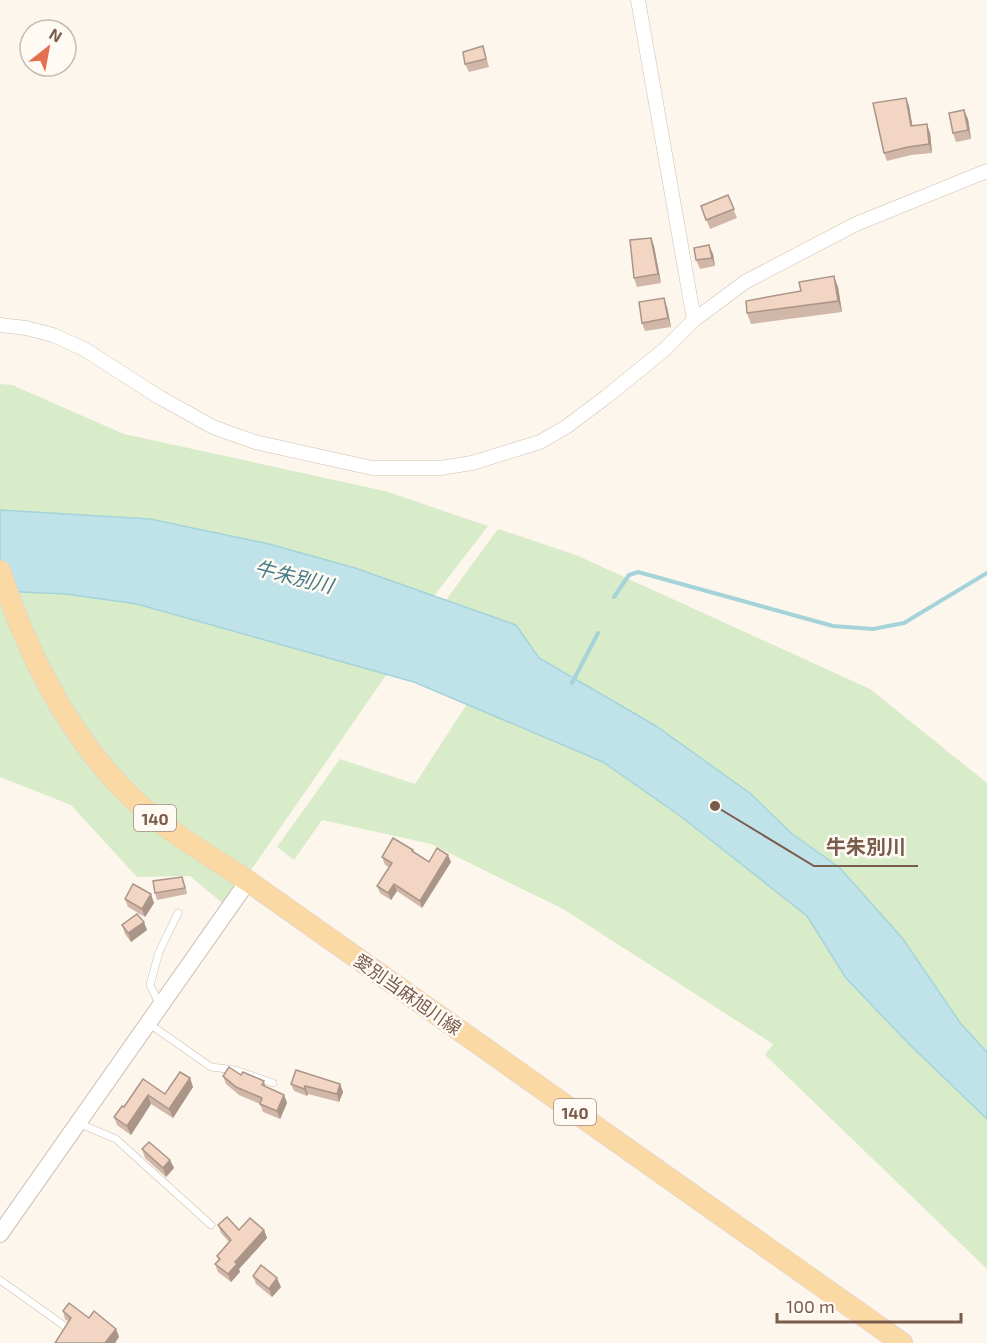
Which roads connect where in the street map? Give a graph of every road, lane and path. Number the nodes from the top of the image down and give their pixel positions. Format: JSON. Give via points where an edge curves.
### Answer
{"nodes":[{"id":1,"x":638,"y":0,"type":"edge"},
{"id":2,"x":987,"y":171,"type":"edge"},
{"id":3,"x":694,"y":320,"type":"junction"},
{"id":4,"x":0,"y":325,"type":"edge"},
{"id":5,"x":0,"y":571,"type":"edge"},
{"id":6,"x":248,"y":881,"type":"junction"},
{"id":7,"x":177,"y":913,"type":"dead end"},
{"id":8,"x":160,"y":1006,"type":"junction"},
{"id":9,"x":148,"y":1023,"type":"junction"},
{"id":10,"x":273,"y":1083,"type":"dead end"},
{"id":11,"x":78,"y":1123,"type":"junction"},
{"id":12,"x":211,"y":1225,"type":"dead end"},
{"id":13,"x":0,"y":1234,"type":"edge"},
{"id":14,"x":0,"y":1280,"type":"edge"},
{"id":15,"x":66,"y":1327,"type":"edge"},
{"id":16,"x":902,"y":1343,"type":"edge"}],
"edges":[{"from":1,"to":3,"type":"street"},
{"from":2,"to":3,"type":"street","via":[[856,224],[746,282]]},
{"from":3,"to":4,"type":"street","via":[[606,397],[540,442],[472,463],[411,469],[372,468],[255,442],[213,427],[159,398],[84,349],[44,333]]},
{"from":5,"to":6,"type":"main road","name":"愛別当麻旭川線","number":"140","via":[[21,632],[44,681],[108,773],[163,825]]},
{"from":6,"to":8,"type":"street"},
{"from":6,"to":16,"type":"main road","name":"愛別当麻旭川線","number":"140"},
{"from":7,"to":8,"type":"lane","via":[[159,952],[150,985]]},
{"from":8,"to":9,"type":"street"},
{"from":9,"to":10,"type":"lane","via":[[211,1067],[235,1070]]},
{"from":9,"to":11,"type":"street"},
{"from":11,"to":12,"type":"lane","via":[[116,1139]]},
{"from":11,"to":13,"type":"street"},
{"from":14,"to":15,"type":"lane"}]}
